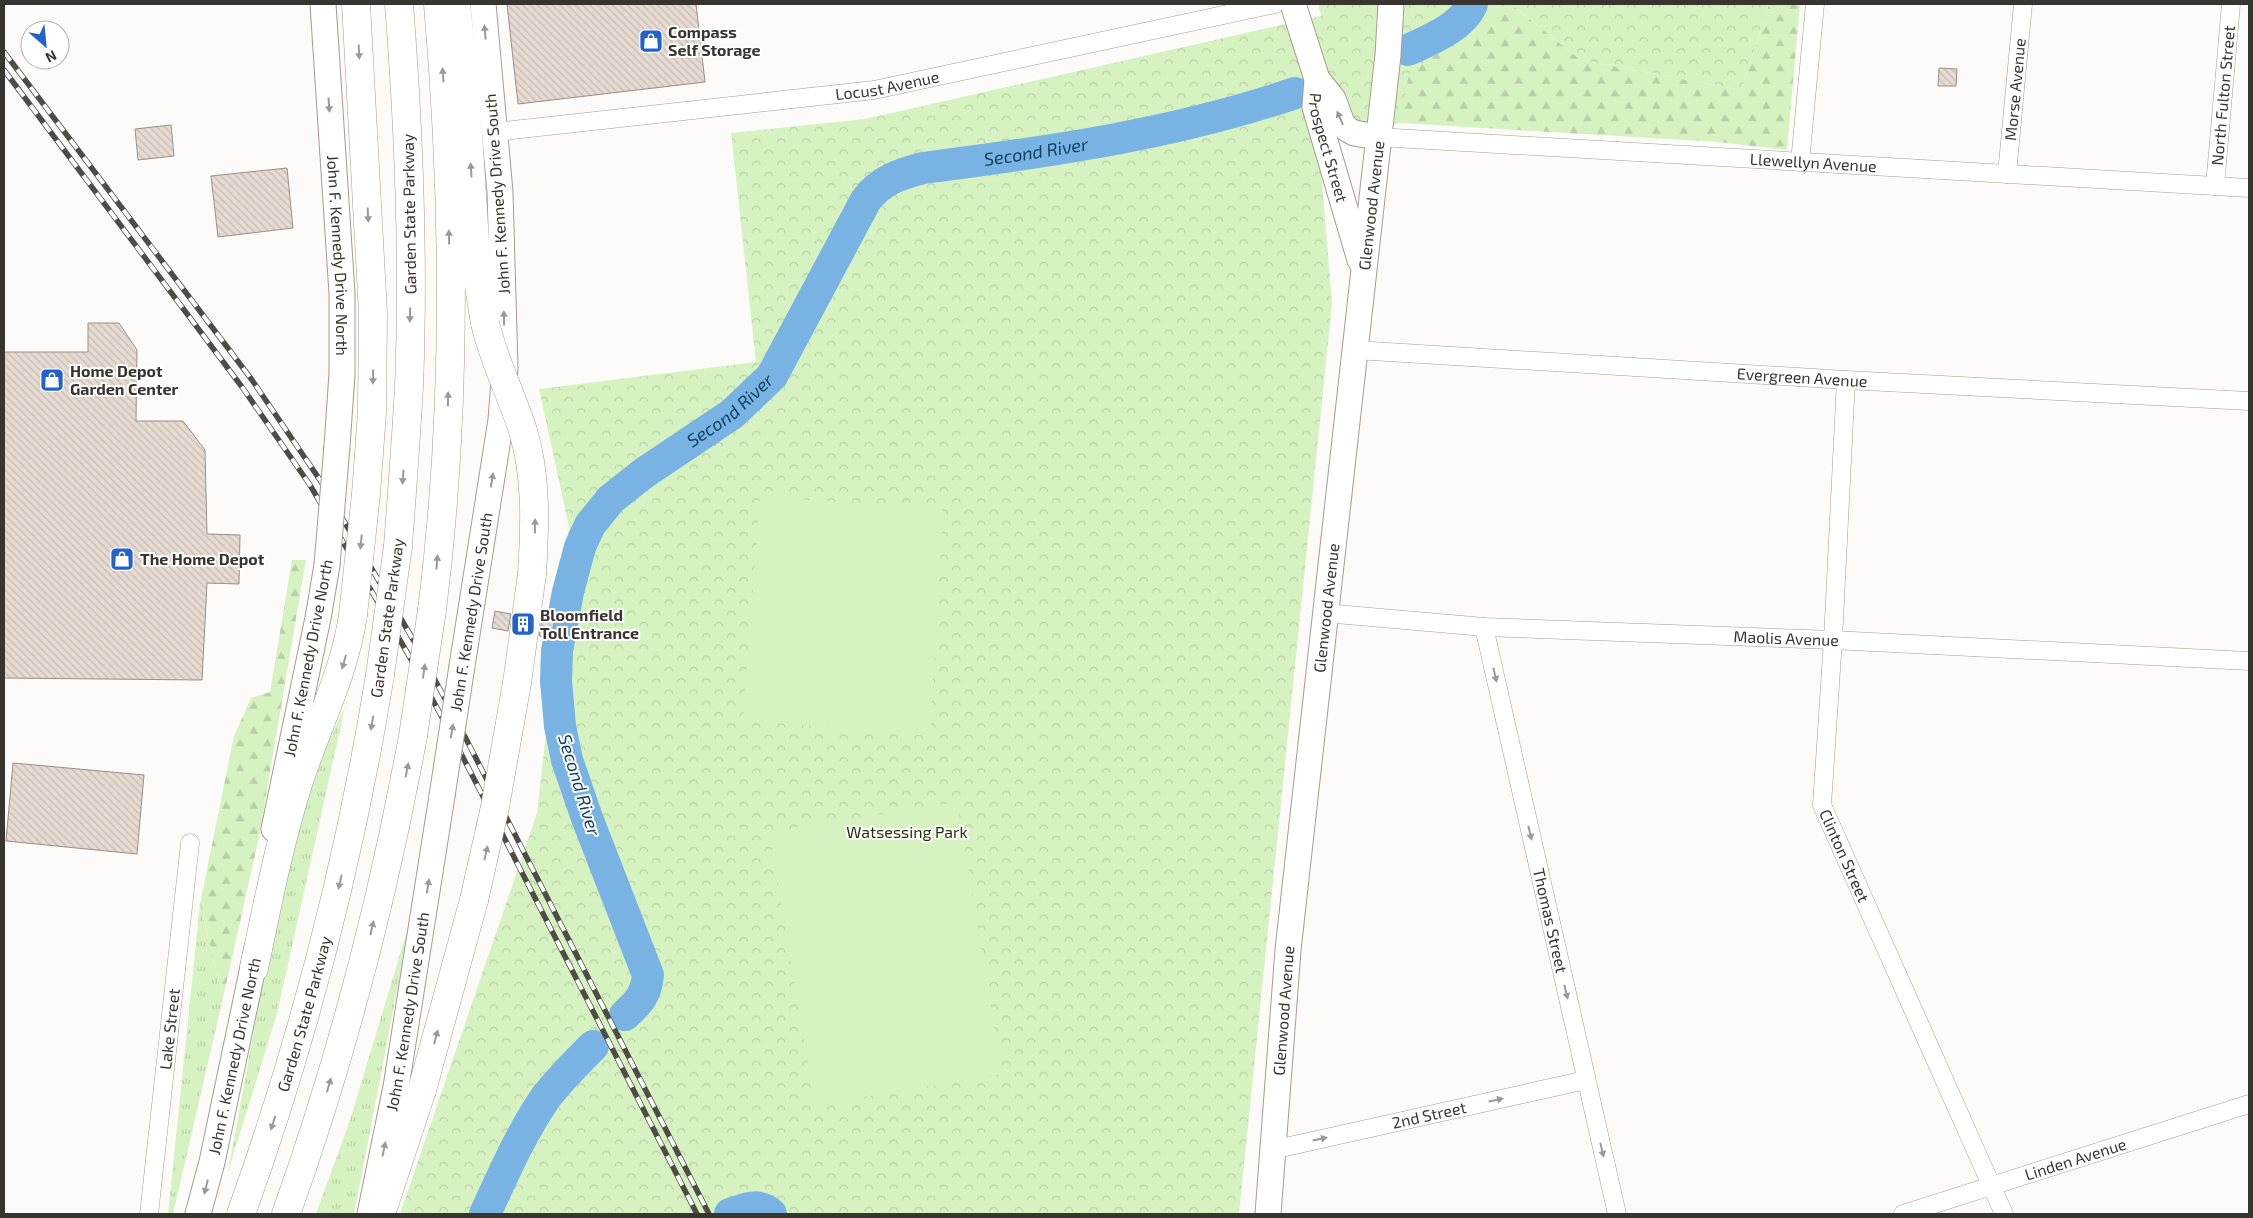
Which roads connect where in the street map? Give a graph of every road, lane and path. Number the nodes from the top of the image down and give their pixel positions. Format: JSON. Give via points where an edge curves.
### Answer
{"nodes":[{"id":1,"x":322,"y":4,"type":"edge"},
{"id":2,"x":356,"y":4,"type":"edge"},
{"id":3,"x":399,"y":4,"type":"edge"},
{"id":4,"x":438,"y":4,"type":"edge"},
{"id":5,"x":456,"y":4,"type":"edge"},
{"id":6,"x":483,"y":4,"type":"edge"},
{"id":7,"x":1275,"y":4,"type":"edge"},
{"id":8,"x":1293,"y":4,"type":"edge"},
{"id":9,"x":1390,"y":4,"type":"edge"},
{"id":10,"x":1815,"y":4,"type":"edge"},
{"id":11,"x":2023,"y":4,"type":"edge"},
{"id":12,"x":2231,"y":4,"type":"edge"},
{"id":13,"x":1317,"y":79,"type":"junction"},
{"id":14,"x":495,"y":132,"type":"junction"},
{"id":15,"x":1378,"y":138,"type":"junction"},
{"id":16,"x":1800,"y":162,"type":"junction"},
{"id":17,"x":2008,"y":174,"type":"junction"},
{"id":18,"x":2215,"y":186,"type":"junction"},
{"id":19,"x":2249,"y":188,"type":"edge"},
{"id":20,"x":1363,"y":272,"type":"junction"},
{"id":21,"x":1355,"y":350,"type":"junction"},
{"id":22,"x":1846,"y":380,"type":"junction"},
{"id":23,"x":2249,"y":401,"type":"edge"},
{"id":24,"x":1325,"y":614,"type":"junction"},
{"id":25,"x":1484,"y":627,"type":"junction"},
{"id":26,"x":1833,"y":640,"type":"junction"},
{"id":27,"x":2249,"y":661,"type":"edge"},
{"id":28,"x":190,"y":843,"type":"dead end"},
{"id":29,"x":254,"y":968,"type":"junction"},
{"id":30,"x":1586,"y":1080,"type":"junction"},
{"id":31,"x":2249,"y":1104,"type":"edge"},
{"id":32,"x":1272,"y":1150,"type":"junction"},
{"id":33,"x":1992,"y":1186,"type":"junction"},
{"id":34,"x":149,"y":1214,"type":"edge"},
{"id":35,"x":198,"y":1214,"type":"edge"},
{"id":36,"x":241,"y":1214,"type":"edge"},
{"id":37,"x":286,"y":1214,"type":"edge"},
{"id":38,"x":370,"y":1214,"type":"edge"},
{"id":39,"x":381,"y":1214,"type":"edge"},
{"id":40,"x":1268,"y":1214,"type":"edge"},
{"id":41,"x":1617,"y":1214,"type":"edge"},
{"id":42,"x":1903,"y":1214,"type":"edge"},
{"id":43,"x":2004,"y":1214,"type":"edge"}],
"edges":[{"from":1,"to":29,"type":"main road","name":"John F. Kennedy Drive North","one_way":true,"bridge":true,"via":[[342,293],[342,374],[337,446],[327,565],[276,813]]},
{"from":2,"to":29,"type":"highway","one_way":true,"bridge":true,"via":[[373,322],[372,412],[366,494],[346,656],[288,816]]},
{"from":3,"to":36,"type":"highway","name":"Garden State Parkway","one_way":true,"bridge":true,"via":[[410,255],[409,387],[398,546],[380,675],[354,819],[323,950],[287,1080]]},
{"from":37,"to":4,"type":"highway","one_way":true,"bridge":true,"via":[[325,1100],[362,974],[413,736],[432,610],[447,416],[449,339],[447,142]]},
{"from":39,"to":5,"type":"highway","one_way":true,"bridge":true,"via":[[422,1090],[474,900],[495,807],[532,574],[535,513],[531,466],[527,446],[496,364],[485,323],[478,274]]},
{"from":14,"to":6,"type":"main road","name":"John F. Kennedy Drive South","one_way":true},
{"from":7,"to":14,"type":"street","name":"Locust Avenue","via":[[874,90]]},
{"from":8,"to":13,"type":"main road","name":"Prospect Street"},
{"from":9,"to":15,"type":"main road","name":"Glenwood Avenue","via":[[1388,55]]},
{"from":10,"to":16,"type":"street"},
{"from":11,"to":17,"type":"street","name":"Morse Avenue"},
{"from":12,"to":18,"type":"street","name":"North Fulton Street"},
{"from":15,"to":13,"type":"main road","name":"Prospect Street","one_way":true,"via":[[1347,129],[1333,99]]},
{"from":13,"to":20,"type":"main road","name":"Prospect Street","via":[[1315,107]]},
{"from":38,"to":14,"type":"main road","name":"John F. Kennedy Drive South","one_way":true,"bridge":true,"via":[[394,1097],[501,420],[504,385],[502,225]]},
{"from":15,"to":16,"type":"street","name":"Llewellyn Avenue"},
{"from":15,"to":20,"type":"main road","name":"Glenwood Avenue"},
{"from":16,"to":17,"type":"street","name":"Llewellyn Avenue"},
{"from":17,"to":18,"type":"street","name":"Llewellyn Avenue"},
{"from":18,"to":19,"type":"street","name":"Llewellyn Avenue"},
{"from":20,"to":21,"type":"main road","name":"Glenwood Avenue"},
{"from":21,"to":22,"type":"street","name":"Evergreen Avenue"},
{"from":21,"to":24,"type":"main road","name":"Glenwood Avenue"},
{"from":22,"to":23,"type":"street","name":"Evergreen Avenue"},
{"from":22,"to":26,"type":"street","name":"Clinton Street"},
{"from":24,"to":25,"type":"street","name":"Maolis Avenue"},
{"from":24,"to":32,"type":"main road","name":"Glenwood Avenue","via":[[1288,950]]},
{"from":25,"to":26,"type":"street","name":"Maolis Avenue"},
{"from":25,"to":30,"type":"street","name":"Thomas Street","one_way":true},
{"from":26,"to":27,"type":"street","name":"Maolis Avenue"},
{"from":26,"to":33,"type":"street","name":"Clinton Street","via":[[1822,805]]},
{"from":28,"to":34,"type":"street","name":"Lake Street"},
{"from":29,"to":35,"type":"main road","name":"John F. Kennedy Drive North","one_way":true},
{"from":32,"to":30,"type":"street","name":"2nd Street","one_way":true},
{"from":30,"to":41,"type":"street","name":"Thomas Street","one_way":true},
{"from":31,"to":33,"type":"street","name":"Linden Avenue"},
{"from":32,"to":40,"type":"main road","name":"Glenwood Avenue"},
{"from":33,"to":42,"type":"street","name":"Linden Avenue"},
{"from":33,"to":43,"type":"street","name":"Clinton Street"}]}
